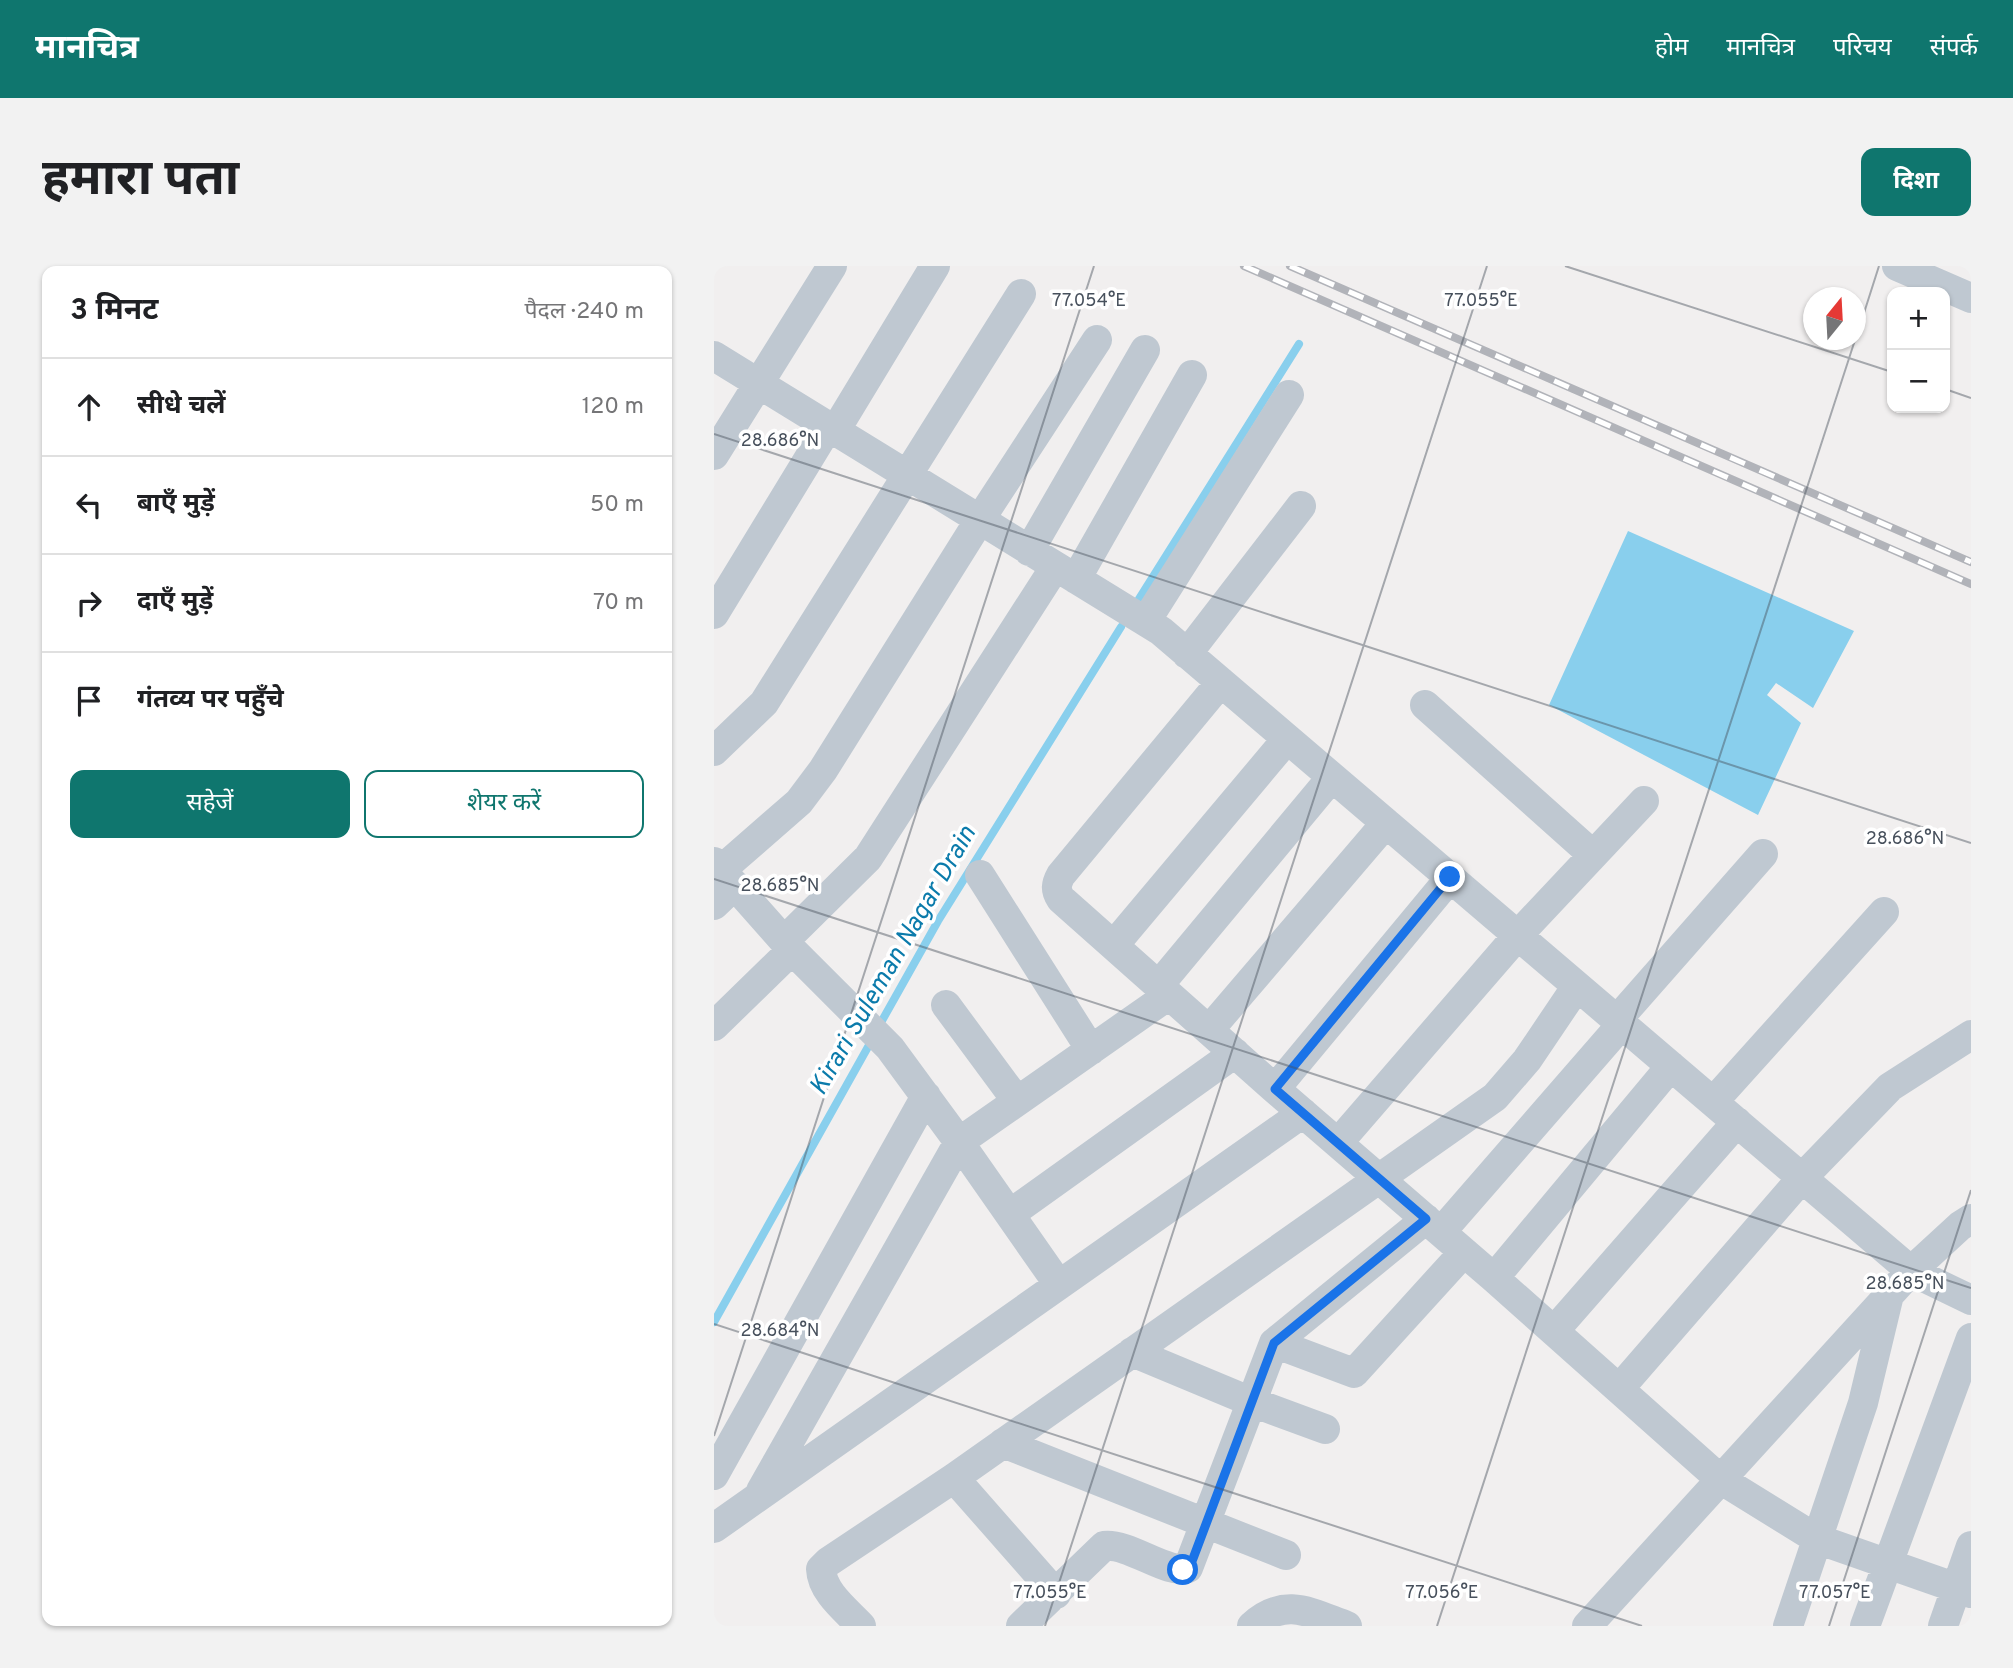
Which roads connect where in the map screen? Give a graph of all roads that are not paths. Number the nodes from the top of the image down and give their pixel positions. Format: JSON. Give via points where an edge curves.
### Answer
{"nodes":[{"id":1,"x":832,"y":266,"type":"edge"},
{"id":2,"x":935,"y":266,"type":"edge"},
{"id":3,"x":1897,"y":266,"type":"edge"},
{"id":4,"x":1021,"y":294,"type":"dead end"},
{"id":5,"x":1971,"y":298,"type":"edge"},
{"id":6,"x":1097,"y":340,"type":"dead end"},
{"id":7,"x":1145,"y":349,"type":"dead end"},
{"id":8,"x":714,"y":356,"type":"edge"},
{"id":9,"x":1192,"y":374,"type":"dead end"},
{"id":10,"x":759,"y":384,"type":"junction"},
{"id":11,"x":1289,"y":395,"type":"dead end"},
{"id":12,"x":831,"y":429,"type":"junction"},
{"id":13,"x":714,"y":455,"type":"edge"},
{"id":14,"x":906,"y":475,"type":"junction"},
{"id":15,"x":1301,"y":506,"type":"dead end"},
{"id":16,"x":979,"y":521,"type":"junction"},
{"id":17,"x":1029,"y":551,"type":"junction"},
{"id":18,"x":1066,"y":573,"type":"junction"},
{"id":19,"x":714,"y":614,"type":"edge"},
{"id":20,"x":1146,"y":621,"type":"junction"},
{"id":21,"x":1187,"y":653,"type":"junction"},
{"id":22,"x":1221,"y":682,"type":"junction"},
{"id":23,"x":1425,"y":705,"type":"dead end"},
{"id":24,"x":1287,"y":739,"type":"junction"},
{"id":25,"x":714,"y":751,"type":"edge"},
{"id":26,"x":1332,"y":777,"type":"junction"},
{"id":27,"x":1644,"y":801,"type":"dead end"},
{"id":28,"x":1386,"y":823,"type":"junction"},
{"id":29,"x":1763,"y":854,"type":"dead end"},
{"id":30,"x":1593,"y":855,"type":"junction"},
{"id":31,"x":980,"y":875,"type":"dead end"},
{"id":32,"x":1450,"y":877,"type":"junction"},
{"id":33,"x":721,"y":881,"type":"edge"},
{"id":34,"x":1884,"y":912,"type":"dead end"},
{"id":35,"x":1518,"y":935,"type":"junction"},
{"id":36,"x":788,"y":945,"type":"junction"},
{"id":37,"x":1114,"y":945,"type":"junction"},
{"id":38,"x":1577,"y":986,"type":"junction"},
{"id":39,"x":1164,"y":990,"type":"junction"},
{"id":40,"x":946,"y":1005,"type":"dead end"},
{"id":41,"x":1620,"y":1022,"type":"junction"},
{"id":42,"x":714,"y":1026,"type":"edge"},
{"id":43,"x":1209,"y":1030,"type":"junction"},
{"id":44,"x":1971,"y":1035,"type":"edge"},
{"id":45,"x":1091,"y":1050,"type":"junction"},
{"id":46,"x":1235,"y":1054,"type":"junction"},
{"id":47,"x":1671,"y":1066,"type":"junction"},
{"id":48,"x":1275,"y":1089,"type":"junction"},
{"id":49,"x":926,"y":1097,"type":"junction"},
{"id":50,"x":1017,"y":1101,"type":"junction"},
{"id":51,"x":1713,"y":1102,"type":"junction"},
{"id":52,"x":1303,"y":1113,"type":"junction"},
{"id":53,"x":1737,"y":1122,"type":"junction"},
{"id":54,"x":960,"y":1142,"type":"junction"},
{"id":55,"x":1338,"y":1143,"type":"junction"},
{"id":56,"x":1802,"y":1178,"type":"junction"},
{"id":57,"x":1380,"y":1180,"type":"junction"},
{"id":58,"x":1010,"y":1214,"type":"junction"},
{"id":59,"x":1971,"y":1219,"type":"edge"},
{"id":60,"x":1434,"y":1225,"type":"junction"},
{"id":61,"x":1464,"y":1252,"type":"junction"},
{"id":62,"x":1911,"y":1271,"type":"junction"},
{"id":63,"x":1494,"y":1278,"type":"junction"},
{"id":64,"x":1059,"y":1285,"type":"junction"},
{"id":65,"x":1888,"y":1298,"type":"junction"},
{"id":66,"x":1971,"y":1300,"type":"edge"},
{"id":67,"x":1554,"y":1331,"type":"junction"},
{"id":68,"x":1971,"y":1338,"type":"edge"},
{"id":69,"x":1274,"y":1343,"type":"junction"},
{"id":70,"x":1132,"y":1352,"type":"junction"},
{"id":71,"x":1619,"y":1389,"type":"junction"},
{"id":72,"x":1252,"y":1402,"type":"junction"},
{"id":73,"x":1325,"y":1429,"type":"dead end"},
{"id":74,"x":1003,"y":1443,"type":"junction"},
{"id":75,"x":714,"y":1475,"type":"edge"},
{"id":76,"x":954,"y":1478,"type":"junction"},
{"id":77,"x":1720,"y":1479,"type":"junction"},
{"id":78,"x":758,"y":1497,"type":"junction"},
{"id":79,"x":1206,"y":1523,"type":"junction"},
{"id":80,"x":714,"y":1528,"type":"edge"},
{"id":81,"x":1817,"y":1539,"type":"junction"},
{"id":82,"x":1971,"y":1546,"type":"edge"},
{"id":83,"x":1286,"y":1555,"type":"dead end"},
{"id":84,"x":1886,"y":1563,"type":"junction"},
{"id":85,"x":1964,"y":1590,"type":"edge"},
{"id":86,"x":1056,"y":1594,"type":"junction"},
{"id":87,"x":860,"y":1626,"type":"edge"},
{"id":88,"x":1021,"y":1626,"type":"edge"},
{"id":89,"x":1252,"y":1626,"type":"edge"},
{"id":90,"x":1347,"y":1626,"type":"edge"},
{"id":91,"x":1587,"y":1626,"type":"edge"},
{"id":92,"x":1788,"y":1626,"type":"edge"},
{"id":93,"x":1865,"y":1626,"type":"edge"},
{"id":94,"x":1943,"y":1626,"type":"edge"}],
"edges":[{"from":1,"to":10,"type":"street"},
{"from":2,"to":12,"type":"street"},
{"from":3,"to":5,"type":"street"},
{"from":4,"to":14,"type":"street"},
{"from":6,"to":16,"type":"street"},
{"from":7,"to":17,"type":"street"},
{"from":8,"to":10,"type":"street"},
{"from":9,"to":18,"type":"street"},
{"from":10,"to":12,"type":"street"},
{"from":10,"to":13,"type":"street"},
{"from":11,"to":20,"type":"street"},
{"from":12,"to":14,"type":"street"},
{"from":12,"to":19,"type":"street"},
{"from":14,"to":16,"type":"street"},
{"from":14,"to":25,"type":"street","via":[[764,703]]},
{"from":15,"to":21,"type":"street"},
{"from":16,"to":17,"type":"street"},
{"from":16,"to":33,"type":"street","via":[[822,770],[799,802]]},
{"from":17,"to":18,"type":"street"},
{"from":18,"to":20,"type":"street"},
{"from":18,"to":36,"type":"street","via":[[868,858]]},
{"from":20,"to":21,"type":"street"},
{"from":21,"to":22,"type":"street"},
{"from":22,"to":24,"type":"street"},
{"from":22,"to":37,"type":"street","via":[[1056,883],[1061,899]]},
{"from":23,"to":30,"type":"street"},
{"from":24,"to":26,"type":"street"},
{"from":24,"to":37,"type":"street"},
{"from":26,"to":28,"type":"street"},
{"from":26,"to":39,"type":"street"},
{"from":27,"to":30,"type":"street"},
{"from":28,"to":32,"type":"street"},
{"from":28,"to":43,"type":"street"},
{"from":29,"to":41,"type":"street"},
{"from":30,"to":35,"type":"street"},
{"from":31,"to":45,"type":"street"},
{"from":32,"to":35,"type":"street"},
{"from":32,"to":48,"type":"street"},
{"from":33,"to":36,"type":"street"},
{"from":34,"to":51,"type":"street"},
{"from":35,"to":38,"type":"street"},
{"from":35,"to":55,"type":"street"},
{"from":36,"to":42,"type":"street"},
{"from":36,"to":49,"type":"street","via":[[890,1048]]},
{"from":37,"to":39,"type":"street"},
{"from":38,"to":41,"type":"street"},
{"from":38,"to":57,"type":"street","via":[[1527,1060],[1495,1097]]},
{"from":39,"to":43,"type":"street"},
{"from":39,"to":45,"type":"street"},
{"from":40,"to":50,"type":"street"},
{"from":41,"to":47,"type":"street"},
{"from":41,"to":60,"type":"street"},
{"from":43,"to":46,"type":"street"},
{"from":44,"to":56,"type":"street","via":[[1890,1087]]},
{"from":45,"to":50,"type":"street"},
{"from":46,"to":48,"type":"street"},
{"from":46,"to":58,"type":"street"},
{"from":47,"to":51,"type":"street"},
{"from":47,"to":63,"type":"street"},
{"from":48,"to":52,"type":"street"},
{"from":49,"to":54,"type":"street"},
{"from":49,"to":75,"type":"street"},
{"from":50,"to":54,"type":"street"},
{"from":51,"to":53,"type":"street"},
{"from":52,"to":55,"type":"street"},
{"from":52,"to":64,"type":"street"},
{"from":53,"to":56,"type":"street"},
{"from":53,"to":67,"type":"street"},
{"from":54,"to":58,"type":"street"},
{"from":54,"to":78,"type":"street"},
{"from":55,"to":57,"type":"street"},
{"from":56,"to":62,"type":"street"},
{"from":56,"to":71,"type":"street"},
{"from":57,"to":60,"type":"street"},
{"from":57,"to":70,"type":"street"},
{"from":58,"to":64,"type":"street"},
{"from":59,"to":62,"type":"street"},
{"from":60,"to":61,"type":"street"},
{"from":60,"to":69,"type":"street"},
{"from":61,"to":63,"type":"street"},
{"from":61,"to":69,"type":"street","via":[[1354,1373]]},
{"from":62,"to":65,"type":"street"},
{"from":62,"to":66,"type":"street"},
{"from":63,"to":67,"type":"street"},
{"from":64,"to":78,"type":"street"},
{"from":65,"to":77,"type":"street"},
{"from":65,"to":81,"type":"street","via":[[1863,1403]]},
{"from":67,"to":71,"type":"street"},
{"from":68,"to":84,"type":"street"},
{"from":69,"to":72,"type":"street"},
{"from":70,"to":72,"type":"street"},
{"from":70,"to":74,"type":"street"},
{"from":71,"to":77,"type":"street"},
{"from":72,"to":73,"type":"street"},
{"from":72,"to":79,"type":"street"},
{"from":74,"to":76,"type":"street"},
{"from":74,"to":79,"type":"street"},
{"from":76,"to":86,"type":"street"},
{"from":76,"to":87,"type":"street","via":[[821,1569],[827,1588]]},
{"from":77,"to":81,"type":"street"},
{"from":77,"to":91,"type":"street"},
{"from":78,"to":80,"type":"street"},
{"from":79,"to":83,"type":"street"},
{"from":79,"to":86,"type":"street","via":[[1188,1568],[1177,1569],[1122,1547],[1104,1546]]},
{"from":81,"to":84,"type":"street"},
{"from":81,"to":92,"type":"street"},
{"from":82,"to":85,"type":"street"},
{"from":84,"to":85,"type":"street"},
{"from":84,"to":93,"type":"street"},
{"from":85,"to":94,"type":"street"},
{"from":86,"to":88,"type":"street"},
{"from":89,"to":90,"type":"street","via":[[1263,1616],[1287,1608]]}]}
